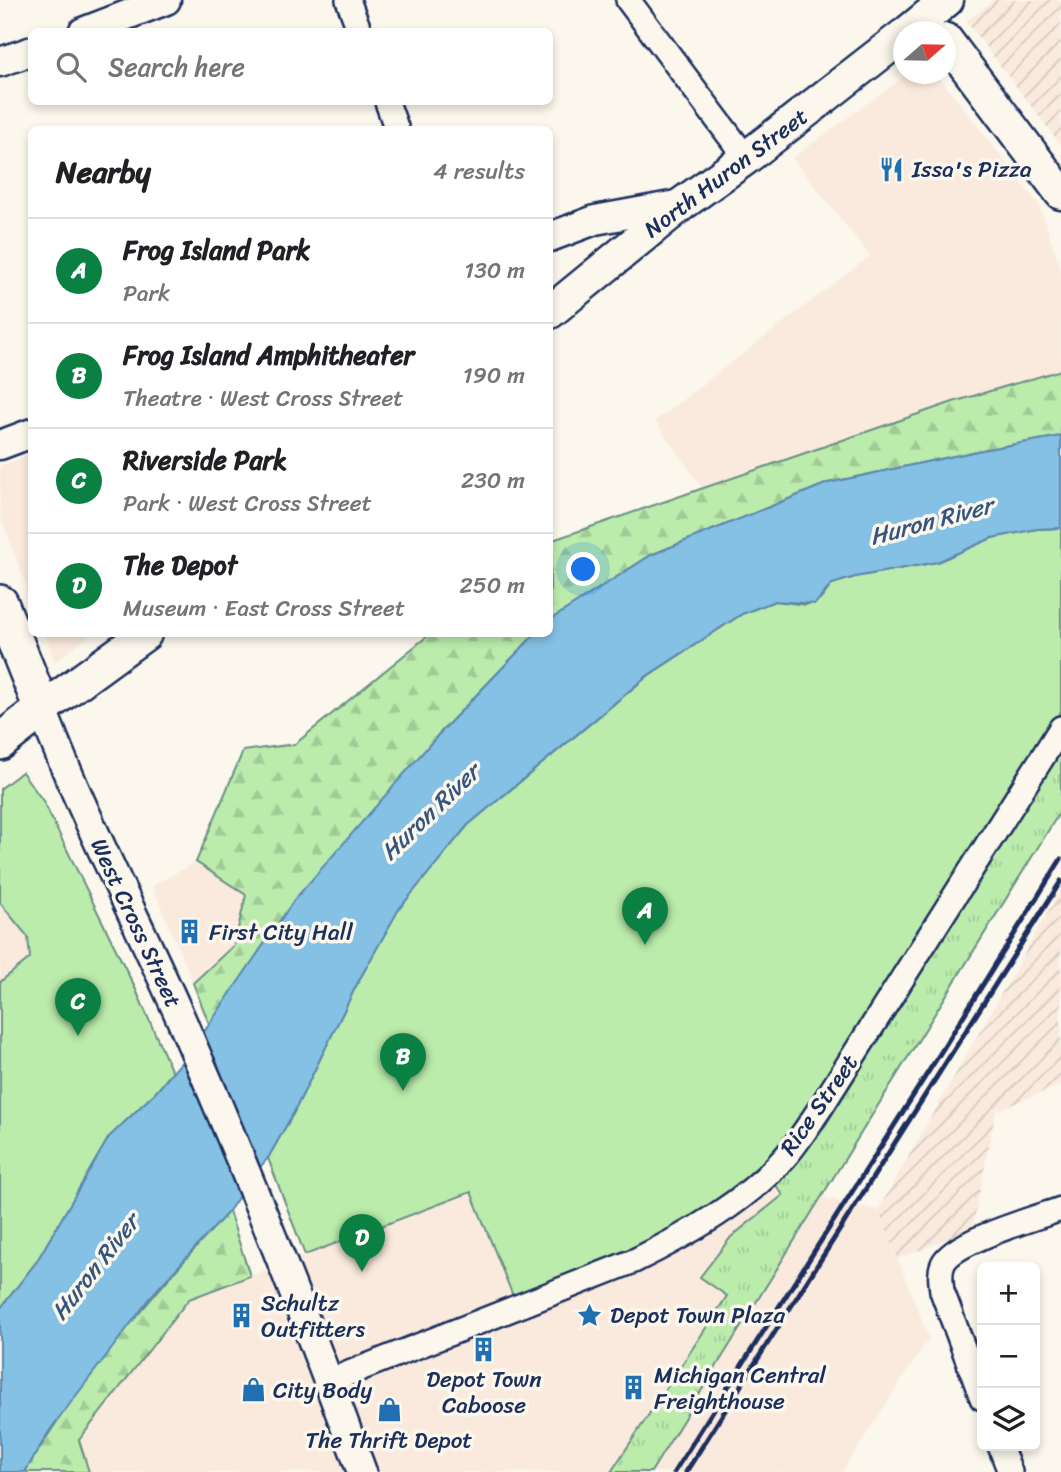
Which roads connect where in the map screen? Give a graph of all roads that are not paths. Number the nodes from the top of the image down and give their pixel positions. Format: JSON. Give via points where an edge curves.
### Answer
{"nodes":[{"id":1,"x":166,"y":0,"type":"edge"},
{"id":2,"x":348,"y":0,"type":"edge"},
{"id":3,"x":628,"y":0,"type":"edge"},
{"id":4,"x":93,"y":28,"type":"edge"},
{"id":5,"x":358,"y":28,"type":"edge"},
{"id":6,"x":893,"y":47,"type":"edge"},
{"id":7,"x":28,"y":52,"type":"edge"},
{"id":8,"x":956,"y":60,"type":"edge"},
{"id":9,"x":0,"y":62,"type":"edge"},
{"id":10,"x":388,"y":105,"type":"edge"},
{"id":11,"x":396,"y":126,"type":"edge"},
{"id":12,"x":746,"y":158,"type":"junction"},
{"id":13,"x":1061,"y":193,"type":"edge"},
{"id":14,"x":682,"y":204,"type":"junction"},
{"id":15,"x":553,"y":236,"type":"edge"},
{"id":16,"x":553,"y":310,"type":"edge"},
{"id":17,"x":28,"y":434,"type":"edge"},
{"id":18,"x":0,"y":445,"type":"edge"},
{"id":19,"x":0,"y":603,"type":"edge"},
{"id":20,"x":141,"y":637,"type":"edge"},
{"id":21,"x":42,"y":709,"type":"junction"},
{"id":22,"x":1061,"y":728,"type":"edge"},
{"id":23,"x":0,"y":742,"type":"edge"},
{"id":24,"x":1061,"y":1209,"type":"edge"},
{"id":25,"x":329,"y":1381,"type":"junction"},
{"id":26,"x":978,"y":1388,"type":"edge"},
{"id":27,"x":1002,"y":1451,"type":"edge"},
{"id":28,"x":362,"y":1472,"type":"edge"},
{"id":29,"x":1010,"y":1472,"type":"edge"}],
"edges":[{"from":1,"to":4,"type":"street"},
{"from":2,"to":5,"type":"street"},
{"from":3,"to":12,"type":"street"},
{"from":6,"to":12,"type":"main road","name":"North Huron Street"},
{"from":7,"to":9,"type":"street"},
{"from":8,"to":13,"type":"main road"},
{"from":10,"to":11,"type":"street"},
{"from":12,"to":14,"type":"main road","name":"North Huron Street"},
{"from":14,"to":15,"type":"street","via":[[595,220]]},
{"from":14,"to":16,"type":"main road","name":"North Huron Street"},
{"from":17,"to":18,"type":"street"},
{"from":19,"to":21,"type":"main road","name":"West Cross Street"},
{"from":20,"to":21,"type":"main road"},
{"from":21,"to":23,"type":"main road"},
{"from":21,"to":25,"type":"street","name":"West Cross Street","via":[[66,772],[180,1019]]},
{"from":22,"to":25,"type":"street","name":"Rice Street","via":[[821,1107],[786,1156],[734,1203],[634,1261]]},
{"from":24,"to":26,"type":"street","via":[[968,1243],[943,1263],[942,1291]]},
{"from":25,"to":28,"type":"street","name":"West Cross Street"},
{"from":27,"to":29,"type":"street"}]}
